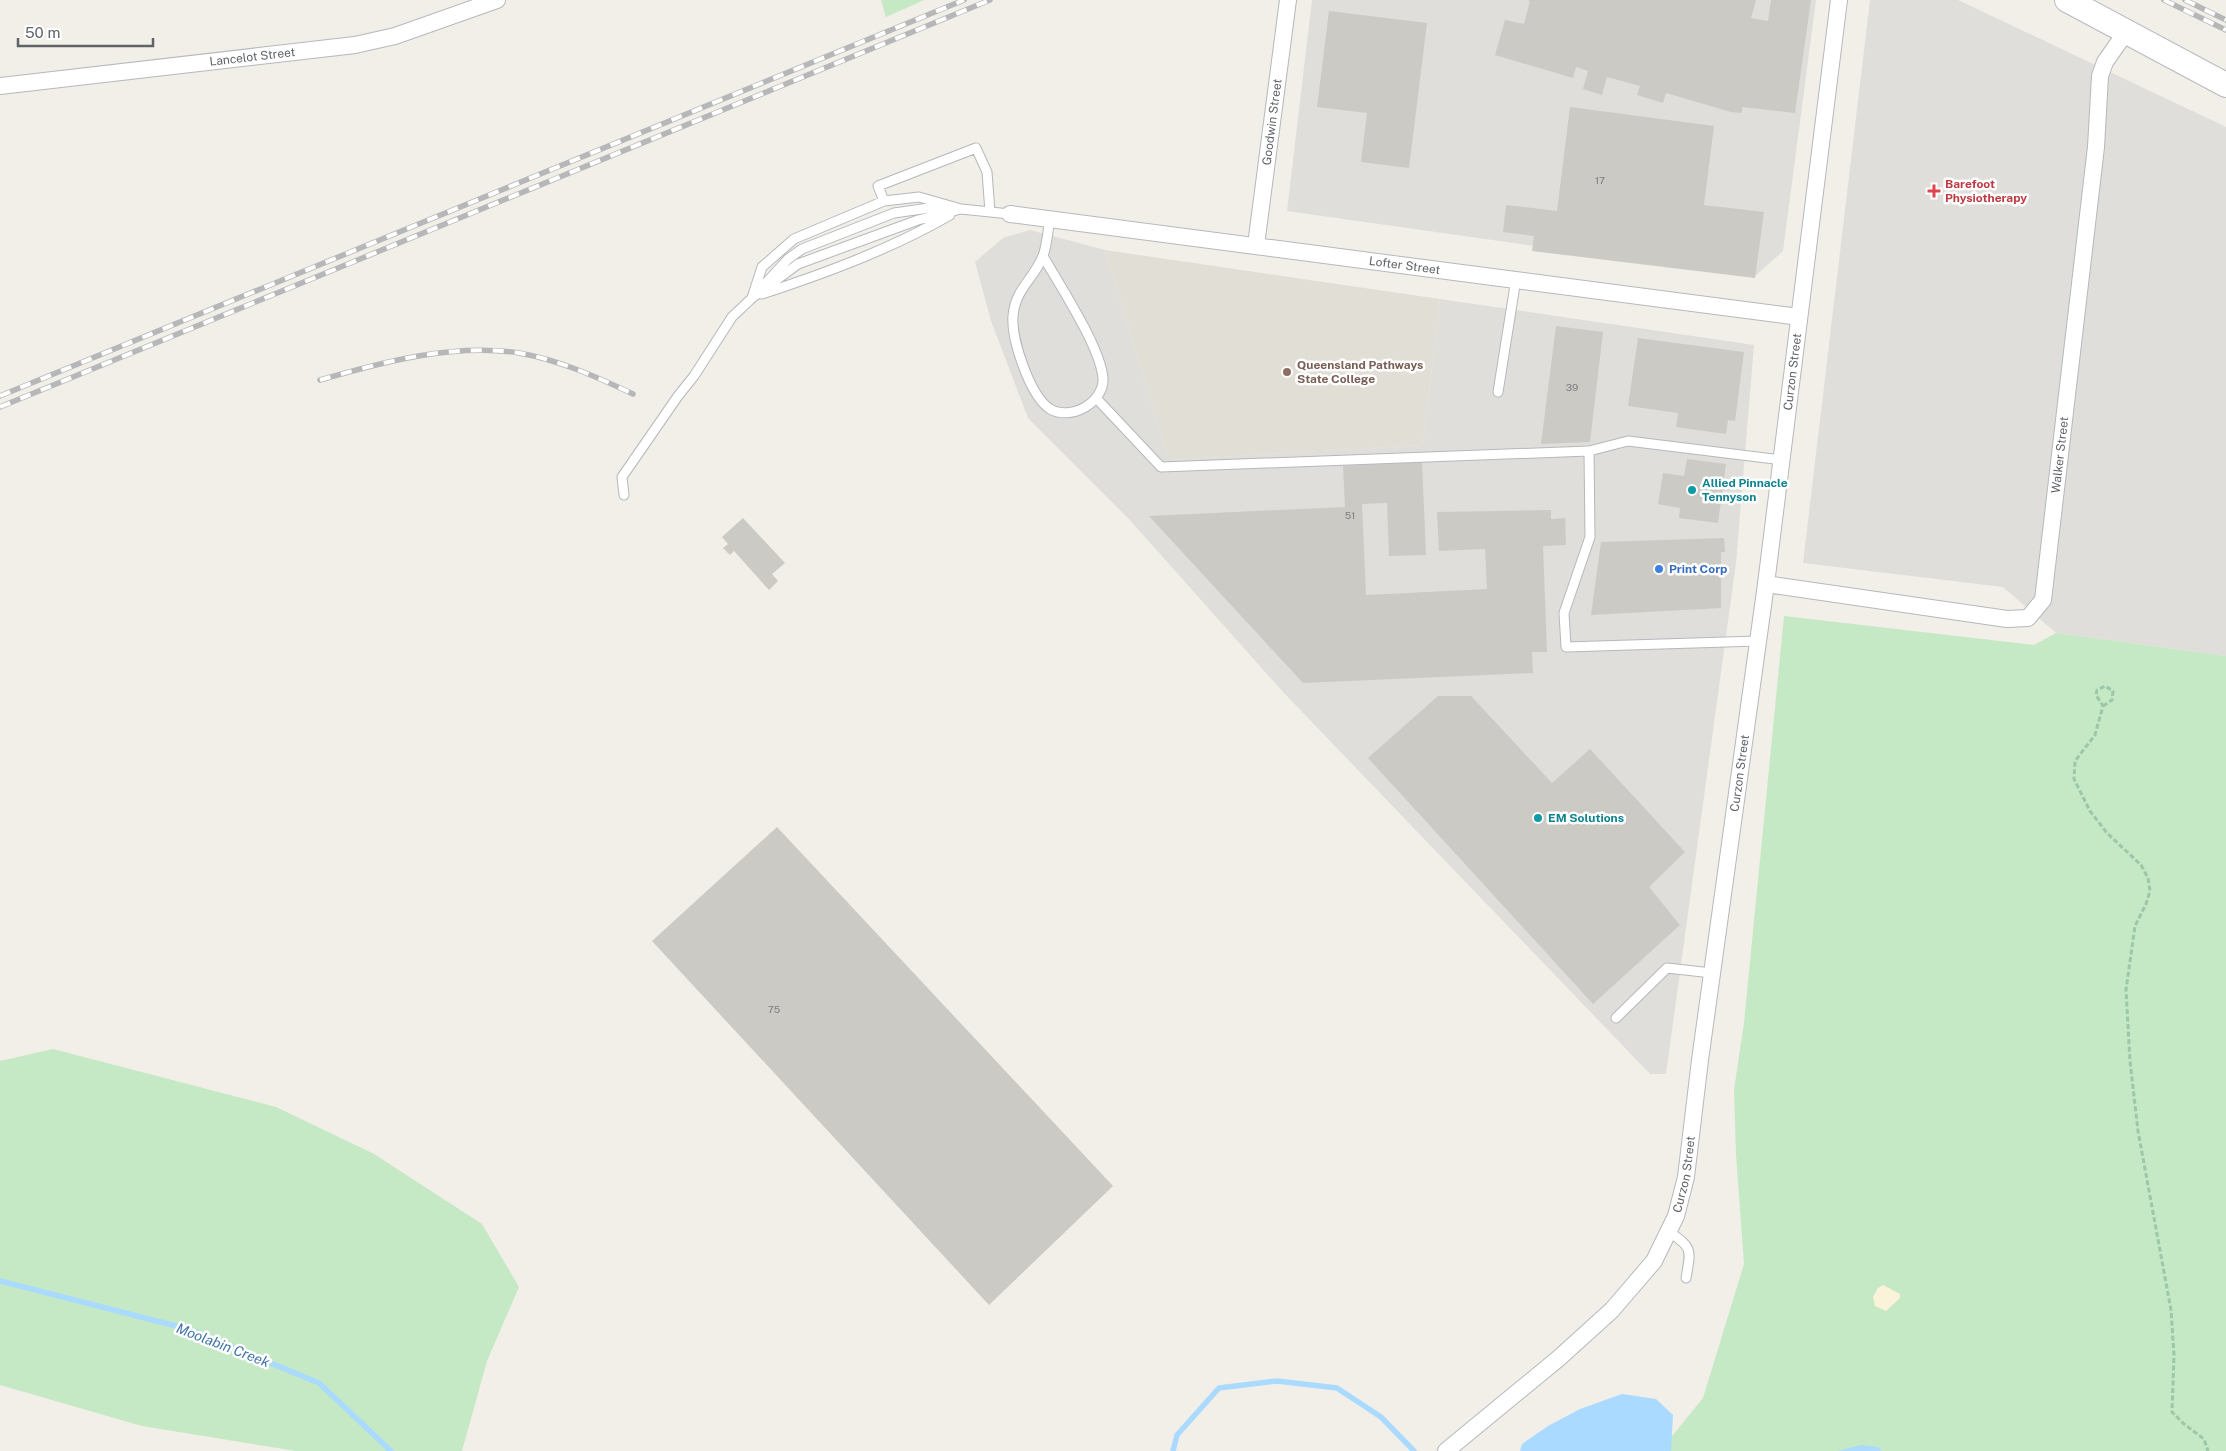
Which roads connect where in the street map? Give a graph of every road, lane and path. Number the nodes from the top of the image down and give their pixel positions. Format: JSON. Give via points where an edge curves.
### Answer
{"nodes":[{"id":1,"x":497,"y":0,"type":"edge"},
{"id":2,"x":1288,"y":0,"type":"edge"},
{"id":3,"x":1839,"y":0,"type":"edge"},
{"id":4,"x":2067,"y":0,"type":"edge"},
{"id":5,"x":2126,"y":32,"type":"junction"},
{"id":6,"x":2226,"y":85,"type":"edge"},
{"id":7,"x":0,"y":86,"type":"edge"},
{"id":8,"x":884,"y":201,"type":"junction"},
{"id":9,"x":961,"y":209,"type":"junction"},
{"id":10,"x":990,"y":212,"type":"junction"},
{"id":11,"x":1010,"y":214,"type":"joint"},
{"id":12,"x":1050,"y":218,"type":"junction"},
{"id":13,"x":1256,"y":245,"type":"junction"},
{"id":14,"x":1043,"y":256,"type":"junction"},
{"id":15,"x":1516,"y":279,"type":"junction"},
{"id":16,"x":752,"y":298,"type":"junction"},
{"id":17,"x":1799,"y":317,"type":"junction"},
{"id":18,"x":1498,"y":392,"type":"dead end"},
{"id":19,"x":1097,"y":399,"type":"junction"},
{"id":20,"x":1589,"y":451,"type":"junction"},
{"id":21,"x":1782,"y":460,"type":"junction"},
{"id":22,"x":624,"y":495,"type":"dead end"},
{"id":23,"x":1766,"y":584,"type":"junction"},
{"id":24,"x":1758,"y":641,"type":"junction"},
{"id":25,"x":2103,"y":706,"type":"junction"},
{"id":26,"x":1712,"y":973,"type":"junction"},
{"id":27,"x":1616,"y":1018,"type":"dead end"},
{"id":28,"x":1668,"y":1231,"type":"junction"},
{"id":29,"x":1686,"y":1278,"type":"dead end"},
{"id":30,"x":1446,"y":1451,"type":"edge"},
{"id":31,"x":2208,"y":1451,"type":"edge"}],
"edges":[{"from":1,"to":7,"type":"street","name":"Lancelot Street","via":[[395,36],[355,46]]},
{"from":2,"to":13,"type":"street","name":"Goodwin Street"},
{"from":3,"to":17,"type":"street","name":"Curzon Street"},
{"from":4,"to":5,"type":"main road"},
{"from":5,"to":6,"type":"main road"},
{"from":5,"to":23,"type":"street","name":"Walker Street","via":[[2105,62],[2100,76],[2096,147],[2043,600],[2028,618],[2007,619]]},
{"from":8,"to":9,"type":"lane","via":[[919,197]]},
{"from":8,"to":10,"type":"lane","via":[[878,186],[976,148],[987,172]]},
{"from":8,"to":16,"type":"lane","via":[[794,239],[762,267]]},
{"from":9,"to":10,"type":"lane"},
{"from":9,"to":16,"type":"lane","via":[[914,235]]},
{"from":9,"to":16,"type":"lane","via":[[918,220],[798,264]]},
{"from":9,"to":16,"type":"lane","via":[[929,208],[894,213],[802,249]]},
{"from":10,"to":11,"type":"lane"},
{"from":11,"to":12,"type":"street","name":"Lofter Street"},
{"from":12,"to":13,"type":"street","name":"Lofter Street"},
{"from":12,"to":14,"type":"lane"},
{"from":13,"to":15,"type":"street","name":"Lofter Street"},
{"from":14,"to":19,"type":"lane","via":[[1098,354],[1103,380]]},
{"from":14,"to":19,"type":"lane","via":[[1017,294],[1014,337],[1033,387],[1041,401],[1051,409],[1064,413]]},
{"from":15,"to":17,"type":"street","name":"Lofter Street"},
{"from":15,"to":18,"type":"lane"},
{"from":16,"to":22,"type":"lane","via":[[732,317],[622,477]]},
{"from":17,"to":21,"type":"street","name":"Curzon Street"},
{"from":19,"to":20,"type":"lane","via":[[1161,467]]},
{"from":20,"to":21,"type":"lane","via":[[1628,442]]},
{"from":20,"to":24,"type":"lane","via":[[1590,537],[1564,613],[1566,647]]},
{"from":21,"to":23,"type":"street","name":"Curzon Street"},
{"from":23,"to":24,"type":"street","name":"Curzon Street"},
{"from":24,"to":26,"type":"street","name":"Curzon Street"},
{"from":25,"to":25,"type":"path","via":[[2112,700],[2113,691],[2105,686],[2097,690],[2096,695]]},
{"from":25,"to":31,"type":"path","via":[[2095,735],[2075,761],[2074,778],[2090,811],[2107,833],[2141,865],[2148,878],[2150,891],[2135,926],[2126,990],[2130,1061],[2138,1131],[2171,1310],[2174,1355],[2172,1412],[2204,1439]]},
{"from":26,"to":27,"type":"lane","via":[[1667,968]]},
{"from":26,"to":28,"type":"street","name":"Curzon Street","via":[[1686,1177],[1676,1216]]},
{"from":28,"to":29,"type":"lane","via":[[1686,1243],[1690,1254]]},
{"from":28,"to":30,"type":"street","name":"Curzon Street","via":[[1654,1261],[1612,1310]]}]}
